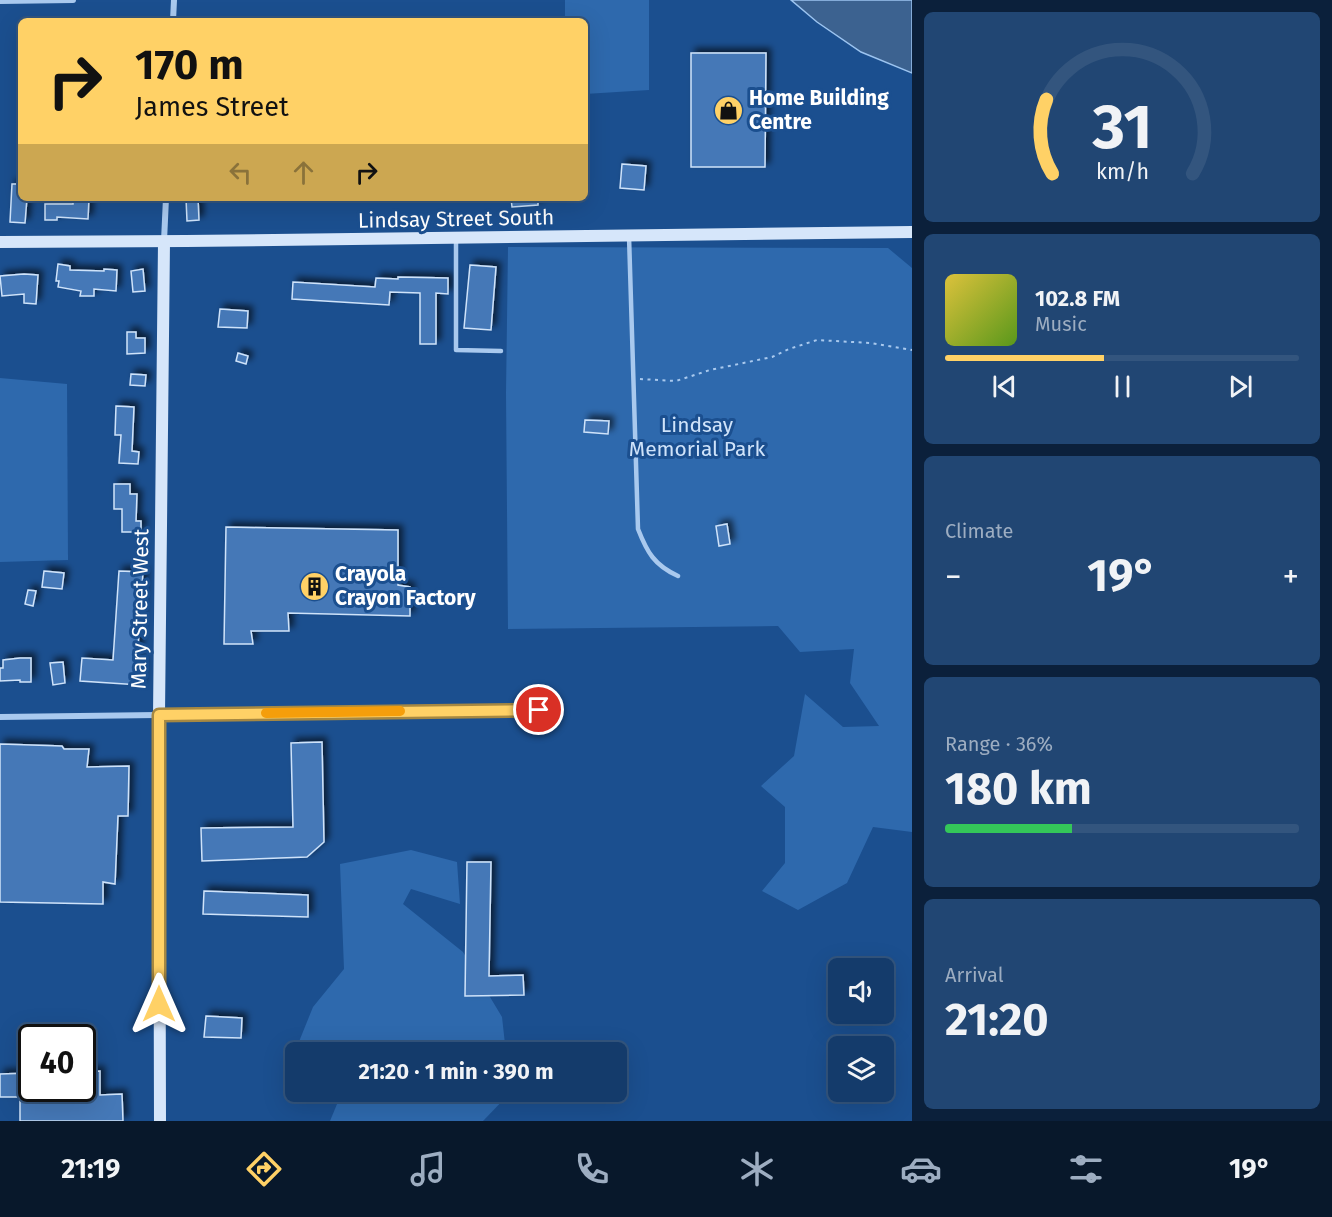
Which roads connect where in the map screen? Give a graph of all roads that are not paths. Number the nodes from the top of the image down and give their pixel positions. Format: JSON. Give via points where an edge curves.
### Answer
{"nodes":[{"id":1,"x":73,"y":0,"type":"edge"},
{"id":2,"x":174,"y":0,"type":"edge"},
{"id":3,"x":0,"y":1,"type":"edge"},
{"id":4,"x":173,"y":18,"type":"edge"},
{"id":5,"x":166,"y":201,"type":"edge"},
{"id":6,"x":912,"y":232,"type":"edge"},
{"id":7,"x":629,"y":236,"type":"junction"},
{"id":8,"x":456,"y":238,"type":"junction"},
{"id":9,"x":0,"y":242,"type":"edge"},
{"id":10,"x":164,"y":242,"type":"junction"},
{"id":11,"x":501,"y":351,"type":"dead end"},
{"id":12,"x":678,"y":576,"type":"dead end"},
{"id":13,"x":539,"y":710,"type":"dead end"},
{"id":14,"x":159,"y":715,"type":"junction"},
{"id":15,"x":0,"y":717,"type":"edge"},
{"id":16,"x":160,"y":1121,"type":"edge"}],
"edges":[{"from":1,"to":3,"type":"street"},
{"from":2,"to":4,"type":"street"},
{"from":5,"to":10,"type":"street"},
{"from":6,"to":7,"type":"main road","name":"Lindsay Street South"},
{"from":7,"to":8,"type":"main road","name":"Lindsay Street South"},
{"from":7,"to":12,"type":"lane","via":[[638,529],[646,550],[656,562]]},
{"from":8,"to":10,"type":"main road","name":"Lindsay Street South"},
{"from":8,"to":11,"type":"lane","via":[[456,350]]},
{"from":9,"to":10,"type":"main road","name":"Lindsay Street South"},
{"from":10,"to":14,"type":"main road","name":"Mary Street West"},
{"from":13,"to":14,"type":"street"},
{"from":14,"to":15,"type":"street"},
{"from":14,"to":16,"type":"main road","name":"Mary Street West"}]}
